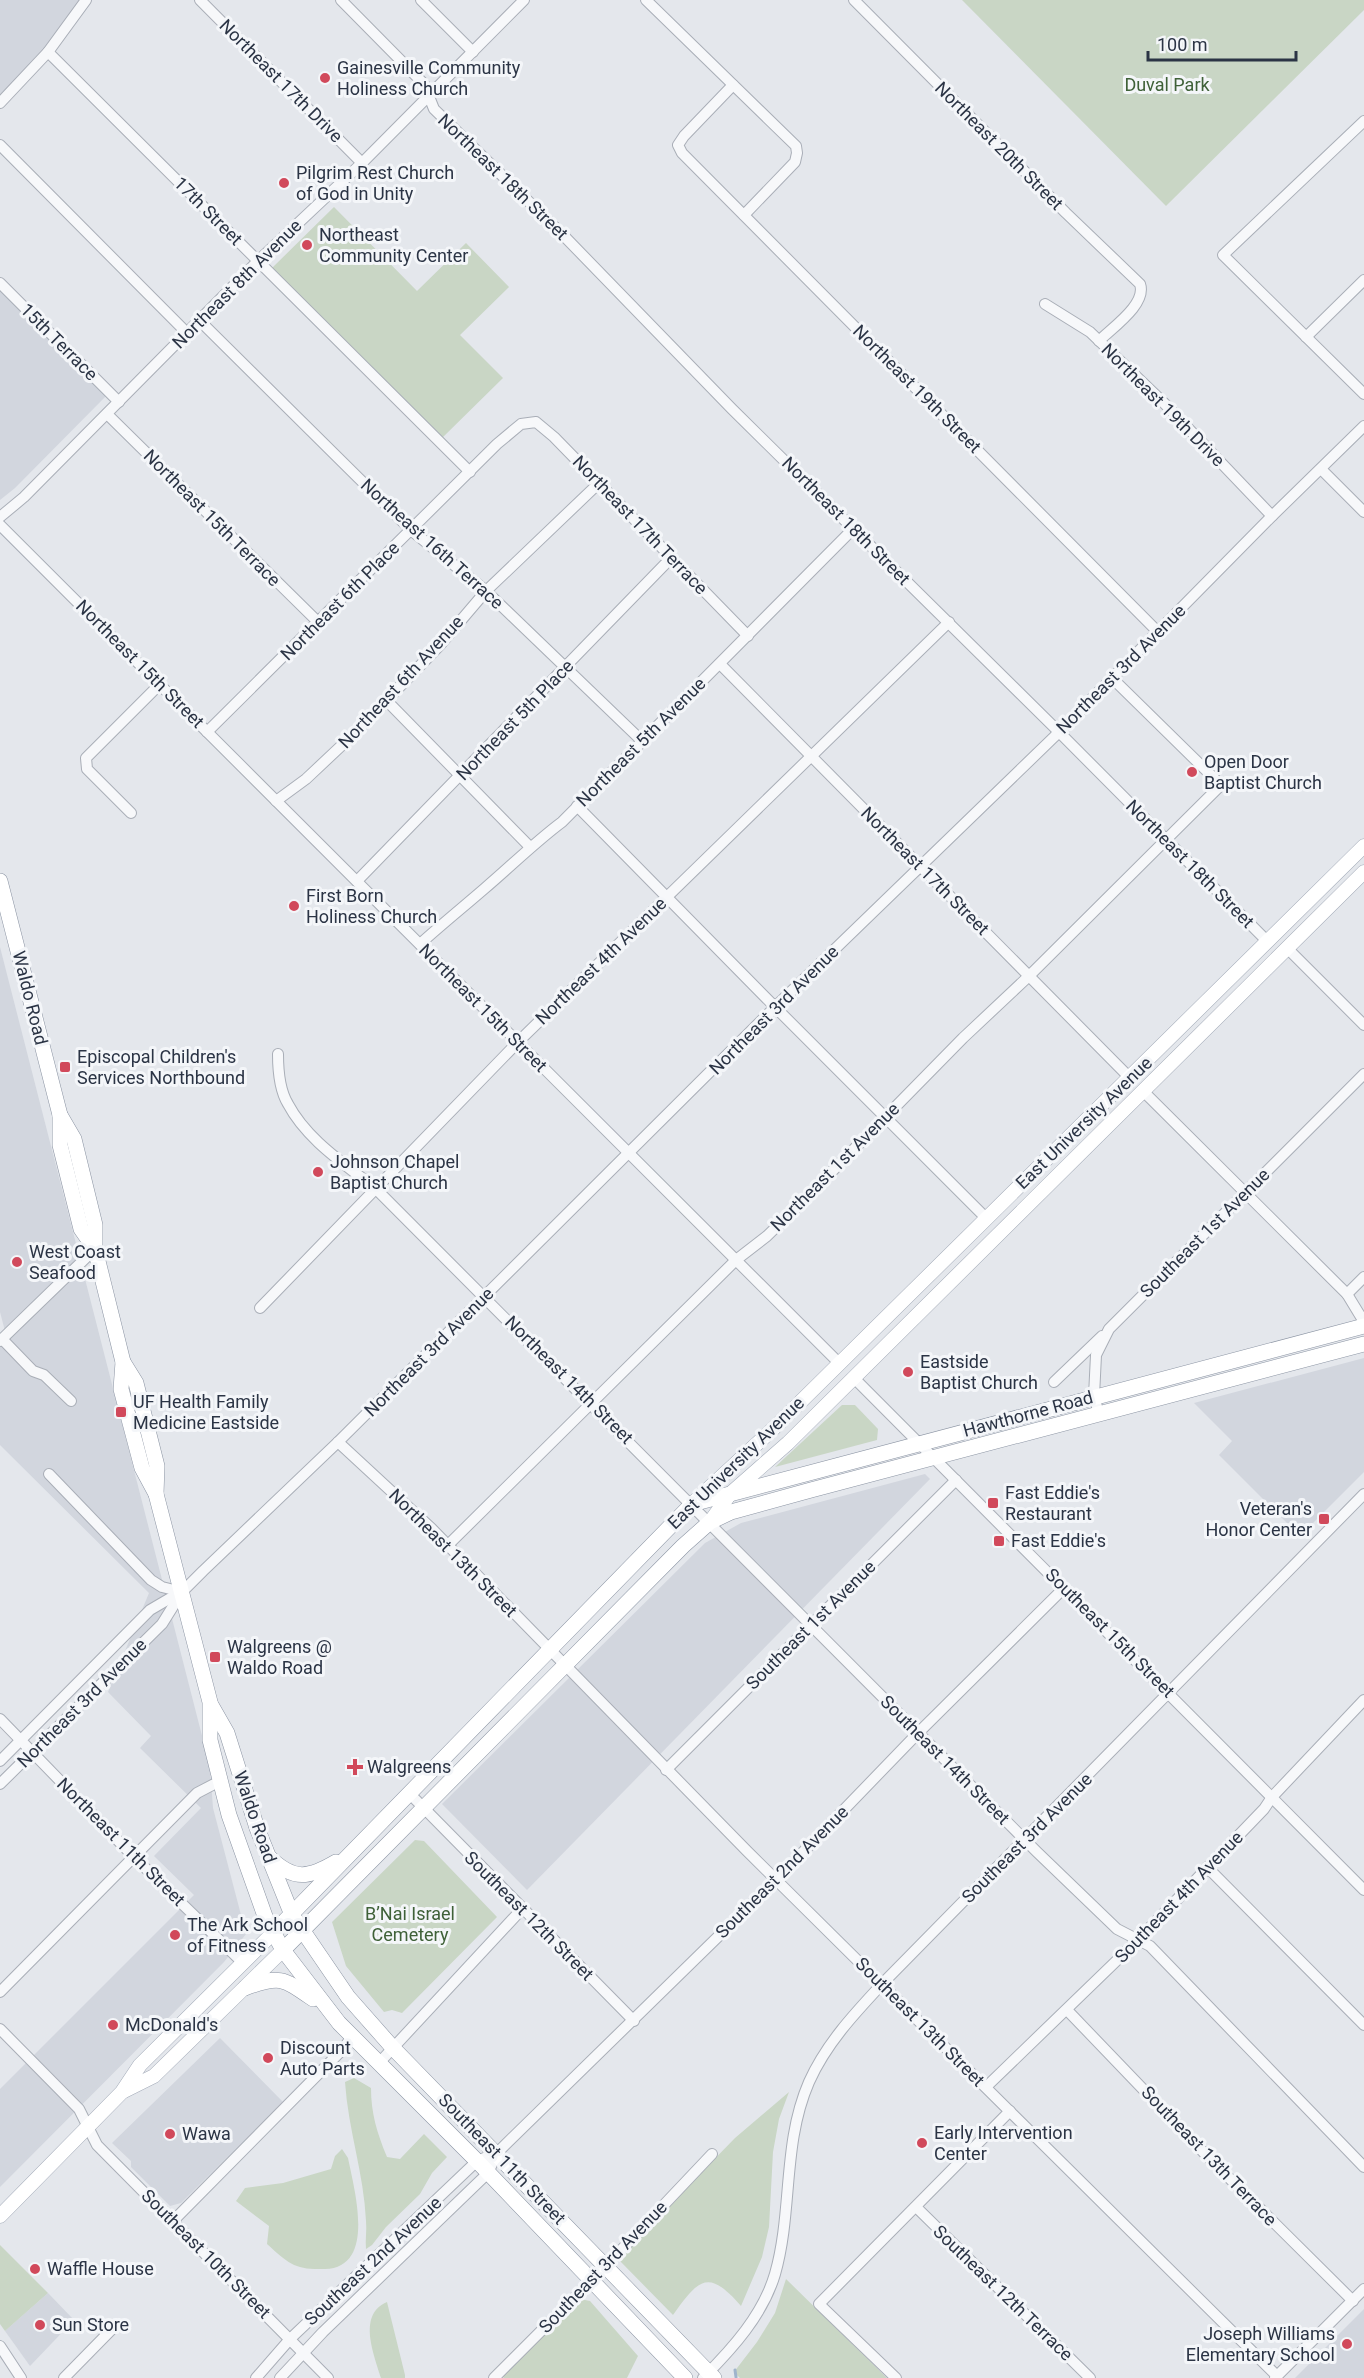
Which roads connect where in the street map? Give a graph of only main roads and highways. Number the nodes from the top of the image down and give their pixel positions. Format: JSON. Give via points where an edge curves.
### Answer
{"nodes":[{"id":1,"x":1364,"y":846,"type":"edge"},
{"id":2,"x":1364,"y":872,"type":"edge"},
{"id":3,"x":0,"y":881,"type":"edge"},
{"id":4,"x":1268,"y":942,"type":"junction"},
{"id":5,"x":1287,"y":948,"type":"junction"},
{"id":6,"x":1130,"y":1078,"type":"junction"},
{"id":7,"x":1143,"y":1091,"type":"junction"},
{"id":8,"x":986,"y":1218,"type":"junction"},
{"id":9,"x":1001,"y":1232,"type":"junction"},
{"id":10,"x":1364,"y":1324,"type":"edge"},
{"id":11,"x":1364,"y":1344,"type":"edge"},
{"id":12,"x":839,"y":1363,"type":"junction"},
{"id":13,"x":854,"y":1378,"type":"junction"},
{"id":14,"x":730,"y":1494,"type":"junction"},
{"id":15,"x":692,"y":1504,"type":"junction"},
{"id":16,"x":710,"y":1522,"type":"junction"},
{"id":17,"x":210,"y":1702,"type":"junction"},
{"id":18,"x":350,"y":1855,"type":"junction"},
{"id":19,"x":268,"y":1856,"type":"junction"},
{"id":20,"x":292,"y":1914,"type":"junction"},
{"id":21,"x":302,"y":1932,"type":"junction"},
{"id":22,"x":273,"y":1933,"type":"junction"},
{"id":23,"x":283,"y":1950,"type":"junction"},
{"id":24,"x":245,"y":1988,"type":"junction"},
{"id":25,"x":327,"y":2009,"type":"junction"},
{"id":26,"x":122,"y":2092,"type":"junction"},
{"id":27,"x":0,"y":2216,"type":"edge"},
{"id":28,"x":708,"y":2376,"type":"edge"},
{"id":29,"x":685,"y":2378,"type":"edge"}],
"edges":[{"from":1,"to":4,"type":"main road","name":"East University Avenue"},
{"from":2,"to":5,"type":"main road","name":"East University Avenue"},
{"from":3,"to":17,"type":"highway","name":"Waldo Road","via":[[60,1115],[60,1145],[81,1229],[95,1249],[123,1362],[136,1383],[157,1466],[156,1494]]},
{"from":4,"to":5,"type":"main road"},
{"from":4,"to":6,"type":"main road","name":"East University Avenue"},
{"from":5,"to":7,"type":"main road","name":"East University Avenue"},
{"from":6,"to":7,"type":"main road"},
{"from":6,"to":8,"type":"main road","name":"East University Avenue"},
{"from":7,"to":9,"type":"main road","name":"East University Avenue"},
{"from":8,"to":9,"type":"main road"},
{"from":8,"to":12,"type":"main road","name":"East University Avenue"},
{"from":9,"to":13,"type":"main road","name":"East University Avenue"},
{"from":10,"to":14,"type":"highway","name":"Hawthorne Road"},
{"from":11,"to":16,"type":"highway","name":"Hawthorne Road","via":[[758,1504]]},
{"from":12,"to":13,"type":"main road"},
{"from":12,"to":15,"type":"main road","name":"East University Avenue"},
{"from":13,"to":14,"type":"main road","name":"East University Avenue"},
{"from":14,"to":15,"type":"highway","name":"Hawthorne Road"},
{"from":14,"to":16,"type":"main road","name":"East University Avenue"},
{"from":15,"to":18,"type":"highway","name":"East University Avenue"},
{"from":16,"to":21,"type":"highway","name":"East University Avenue"},
{"from":17,"to":19,"type":"highway","name":"Waldo Road","via":[[227,1733]]},
{"from":17,"to":22,"type":"highway","name":"Waldo Road","via":[[210,1740],[220,1781]]},
{"from":18,"to":19,"type":"highway","via":[[322,1870],[300,1875],[281,1869]]},
{"from":18,"to":20,"type":"highway","name":"East University Avenue"},
{"from":19,"to":20,"type":"highway","name":"Waldo Road"},
{"from":20,"to":21,"type":"highway","name":"Waldo Road"},
{"from":20,"to":22,"type":"highway","name":"East University Avenue"},
{"from":21,"to":23,"type":"highway","name":"East University Avenue"},
{"from":21,"to":28,"type":"highway","name":"Southeast 11th Street","via":[[348,1997],[393,2048]]},
{"from":22,"to":23,"type":"highway","name":"Southeast 11th Street"},
{"from":22,"to":26,"type":"main road","name":"East University Avenue","via":[[140,2065]]},
{"from":23,"to":24,"type":"main road","name":"East University Avenue"},
{"from":23,"to":25,"type":"highway","name":"Southeast 11th Street"},
{"from":24,"to":25,"type":"highway","via":[[271,1980],[285,1981]]},
{"from":24,"to":26,"type":"main road","name":"East University Avenue","via":[[154,2076]]},
{"from":25,"to":29,"type":"highway","name":"Southeast 11th Street"},
{"from":26,"to":27,"type":"main road","name":"East University Avenue"}]}
